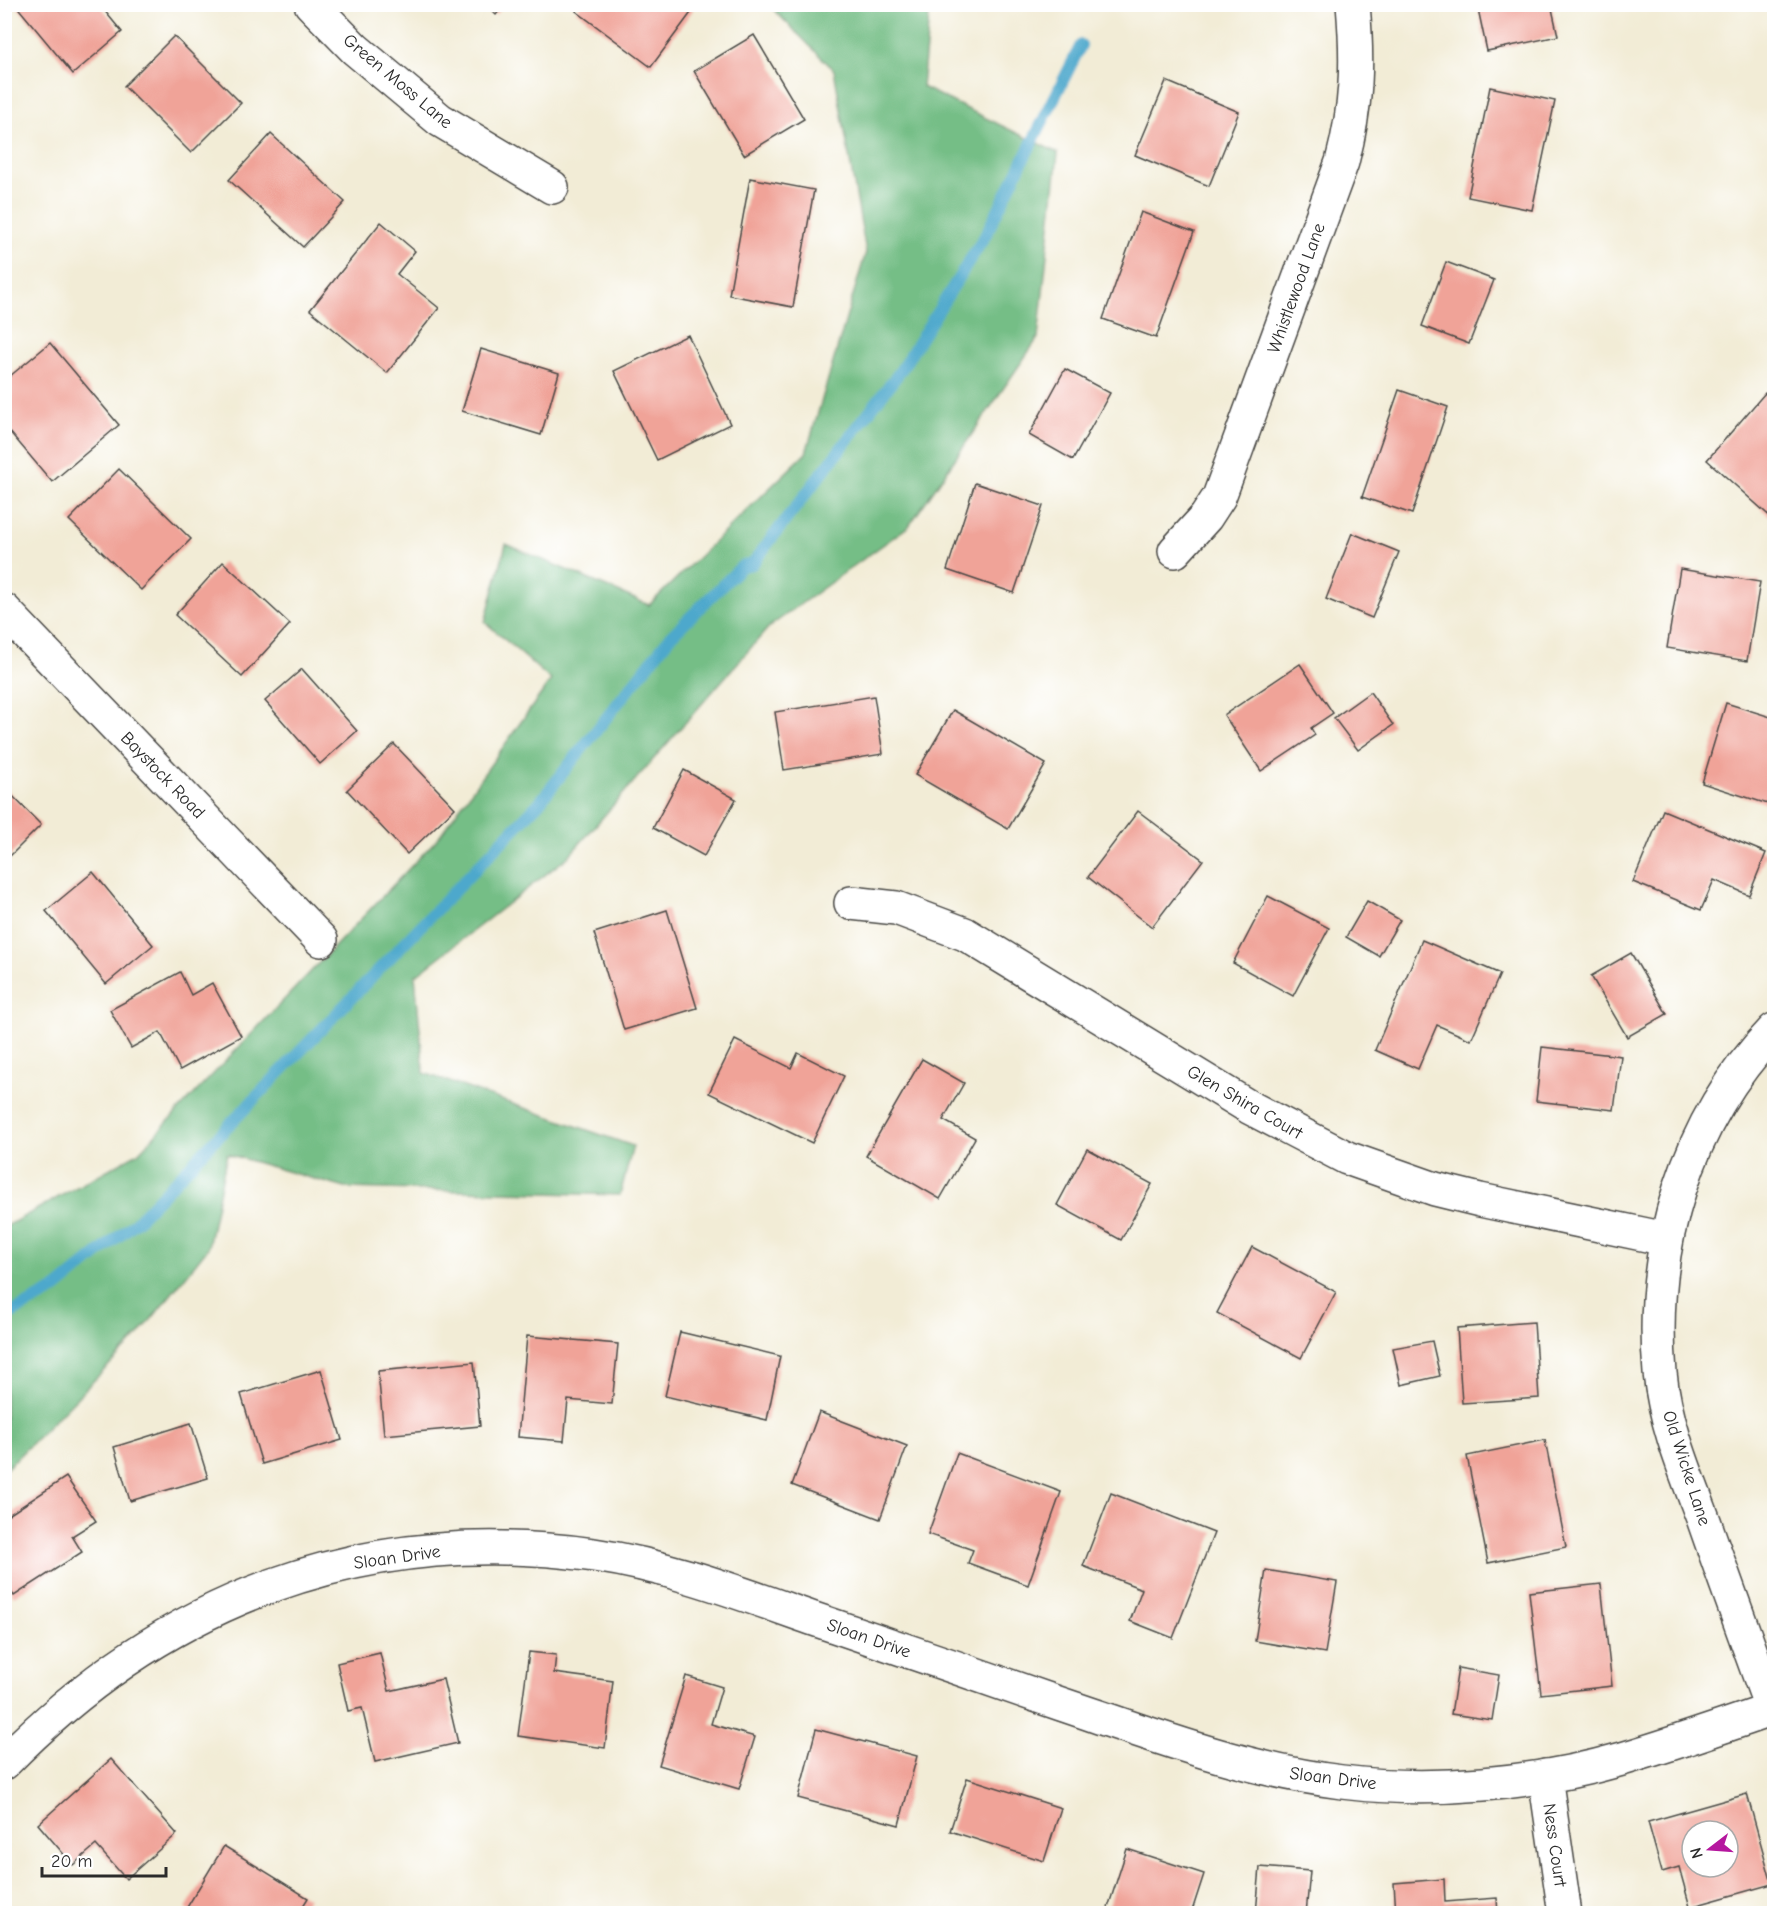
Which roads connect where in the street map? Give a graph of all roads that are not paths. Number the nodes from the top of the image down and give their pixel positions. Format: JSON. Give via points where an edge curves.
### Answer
{"nodes":[{"id":1,"x":311,"y":4,"type":"edge"},
{"id":2,"x":1353,"y":4,"type":"edge"},
{"id":3,"x":552,"y":188,"type":"dead end"},
{"id":4,"x":1175,"y":551,"type":"dead end"},
{"id":5,"x":4,"y":610,"type":"edge"},
{"id":6,"x":851,"y":903,"type":"dead end"},
{"id":7,"x":321,"y":940,"type":"dead end"},
{"id":8,"x":1774,"y":1030,"type":"edge"},
{"id":9,"x":1666,"y":1239,"type":"junction"},
{"id":10,"x":1773,"y":1709,"type":"edge"},
{"id":11,"x":4,"y":1763,"type":"edge"},
{"id":12,"x":1545,"y":1776,"type":"junction"},
{"id":13,"x":1565,"y":1914,"type":"edge"}],
"edges":[{"from":1,"to":3,"type":"street","name":"Green Moss Lane","via":[[355,49],[440,120]]},
{"from":2,"to":4,"type":"street","name":"Whistlewood Lane","via":[[1358,63],[1351,129],[1342,162],[1219,497]]},
{"from":5,"to":7,"type":"street","name":"Baystock Road"},
{"from":6,"to":9,"type":"street","name":"Glen Shira Court","via":[[896,908],[965,934],[1249,1107],[1347,1158],[1435,1189]]},
{"from":8,"to":9,"type":"street","name":"Old Wicke Lane","via":[[1742,1068],[1705,1124],[1679,1187]]},
{"from":9,"to":10,"type":"street","name":"Old Wicke Lane","via":[[1658,1294],[1660,1374],[1674,1438]]},
{"from":10,"to":12,"type":"street","name":"Sloan Drive","via":[[1618,1760]]},
{"from":11,"to":12,"type":"street","name":"Sloan Drive","via":[[38,1728],[108,1670],[227,1602],[277,1582],[364,1559],[501,1546],[597,1556],[693,1577],[1204,1753],[1301,1776],[1346,1783],[1437,1787]]},
{"from":12,"to":13,"type":"street","name":"Ness Court"}]}
